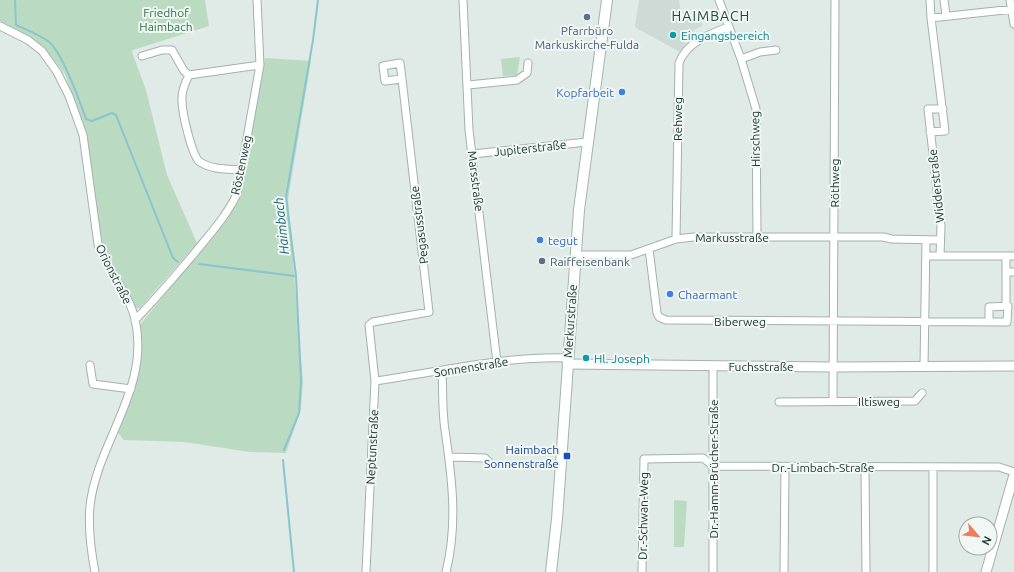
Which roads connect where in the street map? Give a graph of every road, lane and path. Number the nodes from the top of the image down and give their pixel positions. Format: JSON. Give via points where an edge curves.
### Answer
{"nodes":[{"id":1,"x":257,"y":0,"type":"edge"},
{"id":2,"x":464,"y":0,"type":"edge"},
{"id":3,"x":607,"y":0,"type":"edge"},
{"id":4,"x":719,"y":0,"type":"edge"},
{"id":5,"x":834,"y":0,"type":"edge"},
{"id":6,"x":930,"y":0,"type":"edge"},
{"id":7,"x":944,"y":0,"type":"edge"},
{"id":8,"x":1010,"y":0,"type":"edge"},
{"id":9,"x":1012,"y":9,"type":"edge"},
{"id":10,"x":946,"y":15,"type":"junction"},
{"id":11,"x":931,"y":18,"type":"junction"},
{"id":12,"x":1013,"y":24,"type":"edge"},
{"id":13,"x":0,"y":26,"type":"edge"},
{"id":14,"x":728,"y":27,"type":"junction"},
{"id":15,"x":1014,"y":32,"type":"edge"},
{"id":16,"x":776,"y":50,"type":"dead end"},
{"id":17,"x":142,"y":56,"type":"dead end"},
{"id":18,"x":741,"y":59,"type":"junction"},
{"id":19,"x":528,"y":63,"type":"dead end"},
{"id":20,"x":260,"y":65,"type":"junction"},
{"id":21,"x":189,"y":75,"type":"junction"},
{"id":22,"x":402,"y":79,"type":"dead end"},
{"id":23,"x":468,"y":85,"type":"junction"},
{"id":24,"x":943,"y":109,"type":"junction"},
{"id":25,"x":930,"y":132,"type":"junction"},
{"id":26,"x":587,"y":142,"type":"junction"},
{"id":27,"x":473,"y":154,"type":"junction"},
{"id":28,"x":242,"y":170,"type":"junction"},
{"id":29,"x":757,"y":236,"type":"junction"},
{"id":30,"x":833,"y":237,"type":"junction"},
{"id":31,"x":676,"y":239,"type":"junction"},
{"id":32,"x":892,"y":239,"type":"joint"},
{"id":33,"x":926,"y":240,"type":"junction"},
{"id":34,"x":940,"y":240,"type":"junction"},
{"id":35,"x":649,"y":249,"type":"junction"},
{"id":36,"x":575,"y":255,"type":"junction"},
{"id":37,"x":926,"y":256,"type":"junction"},
{"id":38,"x":940,"y":256,"type":"junction"},
{"id":39,"x":1006,"y":256,"type":"junction"},
{"id":40,"x":1014,"y":256,"type":"edge"},
{"id":41,"x":1006,"y":272,"type":"junction"},
{"id":42,"x":1014,"y":272,"type":"edge"},
{"id":43,"x":1006,"y":306,"type":"junction"},
{"id":44,"x":135,"y":320,"type":"junction"},
{"id":45,"x":833,"y":320,"type":"junction"},
{"id":46,"x":924,"y":322,"type":"junction"},
{"id":47,"x":989,"y":322,"type":"junction"},
{"id":48,"x":370,"y":323,"type":"joint"},
{"id":49,"x":567,"y":361,"type":"junction"},
{"id":50,"x":497,"y":362,"type":"junction"},
{"id":51,"x":90,"y":365,"type":"dead end"},
{"id":52,"x":713,"y":366,"type":"junction"},
{"id":53,"x":924,"y":366,"type":"junction"},
{"id":54,"x":1014,"y":366,"type":"edge"},
{"id":55,"x":832,"y":367,"type":"junction"},
{"id":56,"x":442,"y":372,"type":"junction"},
{"id":57,"x":375,"y":381,"type":"junction"},
{"id":58,"x":131,"y":389,"type":"junction"},
{"id":59,"x":922,"y":393,"type":"dead end"},
{"id":60,"x":834,"y":400,"type":"junction"},
{"id":61,"x":779,"y":402,"type":"dead end"},
{"id":62,"x":450,"y":457,"type":"junction"},
{"id":63,"x":488,"y":462,"type":"dead end"},
{"id":64,"x":713,"y":466,"type":"junction"},
{"id":65,"x":785,"y":467,"type":"junction"},
{"id":66,"x":933,"y":467,"type":"junction"},
{"id":67,"x":865,"y":468,"type":"junction"},
{"id":68,"x":1014,"y":473,"type":"edge"},
{"id":69,"x":95,"y":572,"type":"edge"},
{"id":70,"x":366,"y":572,"type":"edge"},
{"id":71,"x":446,"y":572,"type":"edge"},
{"id":72,"x":551,"y":572,"type":"edge"},
{"id":73,"x":642,"y":572,"type":"edge"},
{"id":74,"x":712,"y":572,"type":"edge"},
{"id":75,"x":784,"y":572,"type":"edge"},
{"id":76,"x":866,"y":572,"type":"edge"},
{"id":77,"x":933,"y":572,"type":"edge"},
{"id":78,"x":986,"y":572,"type":"edge"}],
"edges":[{"from":1,"to":20,"type":"street","name":"Röstenweg"},
{"from":2,"to":23,"type":"street","name":"Marsstraße"},
{"from":3,"to":26,"type":"main road","name":"Merkurstraße"},
{"from":4,"to":14,"type":"street","name":"Hirschweg"},
{"from":5,"to":30,"type":"street","name":"Röthweg"},
{"from":6,"to":11,"type":"street","name":"Widderstraße"},
{"from":7,"to":10,"type":"street"},
{"from":8,"to":9,"type":"street"},
{"from":9,"to":10,"type":"street"},
{"from":9,"to":12,"type":"street"},
{"from":10,"to":11,"type":"street"},
{"from":11,"to":24,"type":"street","name":"Widderstraße"},
{"from":12,"to":15,"type":"street"},
{"from":13,"to":44,"type":"street","name":"Orionstraße","via":[[28,40],[42,51],[57,72],[69,96],[83,135],[98,244],[124,289]]},
{"from":14,"to":18,"type":"street","name":"Hirschweg"},
{"from":14,"to":31,"type":"street","name":"Rehweg","via":[[692,44],[684,52],[679,63]]},
{"from":16,"to":18,"type":"street","via":[[760,52]]},
{"from":17,"to":21,"type":"street","via":[[172,50]]},
{"from":18,"to":29,"type":"street","name":"Hirschweg","via":[[756,109]]},
{"from":19,"to":23,"type":"street","via":[[527,73],[517,80]]},
{"from":20,"to":21,"type":"street"},
{"from":20,"to":28,"type":"street","name":"Röstenweg"},
{"from":21,"to":28,"type":"street","via":[[183,88],[182,101],[193,151],[198,161],[210,168]]},
{"from":22,"to":48,"type":"street","name":"Pegasusstraße","via":[[429,312]]},
{"from":23,"to":27,"type":"street","name":"Marsstraße"},
{"from":24,"to":25,"type":"street","name":"Widderstraße","via":[[945,131]]},
{"from":24,"to":25,"type":"street","name":"Widderstraße","via":[[928,109]]},
{"from":25,"to":34,"type":"street","name":"Widderstraße","via":[[941,226]]},
{"from":26,"to":27,"type":"street","name":"Jupiterstraße"},
{"from":26,"to":36,"type":"main road","name":"Merkurstraße"},
{"from":27,"to":50,"type":"street","name":"Marsstraße"},
{"from":28,"to":44,"type":"street","name":"Röstenweg","via":[[237,194],[228,212]]},
{"from":29,"to":30,"type":"street","name":"Markusstraße"},
{"from":29,"to":31,"type":"street","name":"Markusstraße","via":[[694,236]]},
{"from":30,"to":32,"type":"street","name":"Markusstraße"},
{"from":30,"to":45,"type":"street","name":"Röthweg"},
{"from":31,"to":35,"type":"street","name":"Markusstraße"},
{"from":32,"to":33,"type":"street","name":"Widderstraße"},
{"from":33,"to":34,"type":"street","name":"Widderstraße"},
{"from":33,"to":37,"type":"street"},
{"from":34,"to":38,"type":"street","name":"Widderstraße"},
{"from":35,"to":36,"type":"street","name":"Markusstraße","via":[[622,256]]},
{"from":35,"to":45,"type":"street","name":"Biberweg","via":[[657,313],[662,319]]},
{"from":36,"to":49,"type":"main road","name":"Merkurstraße"},
{"from":37,"to":38,"type":"street"},
{"from":37,"to":46,"type":"street"},
{"from":38,"to":39,"type":"street"},
{"from":39,"to":40,"type":"street"},
{"from":39,"to":41,"type":"street"},
{"from":41,"to":42,"type":"street"},
{"from":41,"to":43,"type":"street"},
{"from":43,"to":47,"type":"street","via":[[989,307]]},
{"from":43,"to":47,"type":"street","via":[[1007,322]]},
{"from":44,"to":58,"type":"street","name":"Orionstraße","via":[[137,347]]},
{"from":45,"to":46,"type":"street","name":"Biberweg"},
{"from":45,"to":55,"type":"street","name":"Röthweg"},
{"from":46,"to":47,"type":"street"},
{"from":46,"to":53,"type":"street"},
{"from":48,"to":57,"type":"street","name":"Neptunstraße"},
{"from":49,"to":50,"type":"street","name":"Sonnenstraße","via":[[544,357]]},
{"from":49,"to":52,"type":"street","name":"Fuchsstraße"},
{"from":49,"to":72,"type":"main road","name":"Merkurstraße"},
{"from":50,"to":56,"type":"street","name":"Sonnenstraße"},
{"from":51,"to":58,"type":"street","via":[[93,384]]},
{"from":52,"to":55,"type":"street","name":"Fuchsstraße"},
{"from":52,"to":64,"type":"street","name":"Dr.-Hamm-Brücher-Straße"},
{"from":53,"to":54,"type":"street","name":"Fuchsstraße"},
{"from":53,"to":55,"type":"street","name":"Fuchsstraße"},
{"from":55,"to":60,"type":"street"},
{"from":56,"to":57,"type":"street","name":"Sonnenstraße"},
{"from":56,"to":62,"type":"street","via":[[445,428]]},
{"from":57,"to":70,"type":"street","name":"Neptunstraße"},
{"from":58,"to":69,"type":"street","name":"Orionstraße","via":[[97,476],[90,505]]},
{"from":59,"to":60,"type":"street","name":"Iltisweg","via":[[915,401]]},
{"from":60,"to":61,"type":"street","name":"Iltisweg"},
{"from":62,"to":63,"type":"street","via":[[485,458]]},
{"from":62,"to":71,"type":"street","via":[[453,524]]},
{"from":64,"to":65,"type":"street","name":"Dr.-Limbach-Straße"},
{"from":64,"to":73,"type":"street","name":"Dr.-Schwan-Weg","via":[[703,458],[644,459]]},
{"from":64,"to":74,"type":"street","name":"Dr.-Hamm-Brücher-Straße"},
{"from":65,"to":67,"type":"street","name":"Dr.-Limbach-Straße"},
{"from":65,"to":75,"type":"street"},
{"from":66,"to":67,"type":"street","name":"Dr.-Limbach-Straße"},
{"from":66,"to":68,"type":"street","name":"Dr.-Limbach-Straße","via":[[1000,467]]},
{"from":66,"to":77,"type":"street"},
{"from":67,"to":76,"type":"street"},
{"from":68,"to":78,"type":"street"}]}
